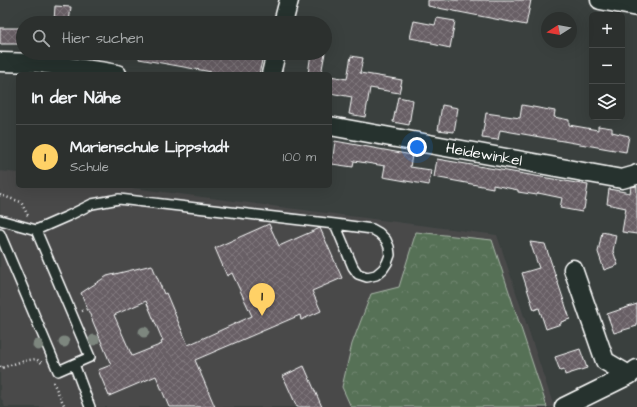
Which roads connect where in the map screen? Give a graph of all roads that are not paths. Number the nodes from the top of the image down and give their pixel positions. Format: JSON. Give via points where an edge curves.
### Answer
{"nodes":[{"id":1,"x":289,"y":0,"type":"edge"},
{"id":2,"x":600,"y":0,"type":"edge"},
{"id":3,"x":637,"y":7,"type":"edge"},
{"id":4,"x":286,"y":16,"type":"edge"},
{"id":5,"x":274,"y":60,"type":"edge"},
{"id":6,"x":0,"y":62,"type":"edge"},
{"id":7,"x":106,"y":72,"type":"edge"},
{"id":8,"x":271,"y":72,"type":"edge"},
{"id":9,"x":332,"y":126,"type":"edge"},
{"id":10,"x":637,"y":174,"type":"edge"},
{"id":11,"x":0,"y":220,"type":"edge"},
{"id":12,"x":335,"y":224,"type":"junction"},
{"id":13,"x":36,"y":230,"type":"junction"},
{"id":14,"x":0,"y":234,"type":"edge"},
{"id":15,"x":573,"y":269,"type":"dead end"},
{"id":16,"x":74,"y":364,"type":"junction"},
{"id":17,"x":633,"y":372,"type":"edge"},
{"id":18,"x":90,"y":407,"type":"edge"},
{"id":19,"x":564,"y":407,"type":"edge"}],
"edges":[{"from":1,"to":4,"type":"street"},
{"from":2,"to":3,"type":"street"},
{"from":5,"to":8,"type":"street"},
{"from":6,"to":7,"type":"street","via":[[38,63]]},
{"from":9,"to":10,"type":"street","name":"Heidewinkel","via":[[622,179]]},
{"from":11,"to":13,"type":"lane"},
{"from":12,"to":12,"type":"lane","via":[[372,229],[380,233],[386,240],[390,255],[383,269],[376,275],[367,277],[358,274]]},
{"from":12,"to":13,"type":"lane","via":[[119,199],[92,204]]},
{"from":13,"to":16,"type":"lane","via":[[90,357]]},
{"from":14,"to":16,"type":"lane","via":[[58,371]]},
{"from":15,"to":17,"type":"street","via":[[605,361]]},
{"from":16,"to":18,"type":"lane"},
{"from":17,"to":19,"type":"street"}]}
